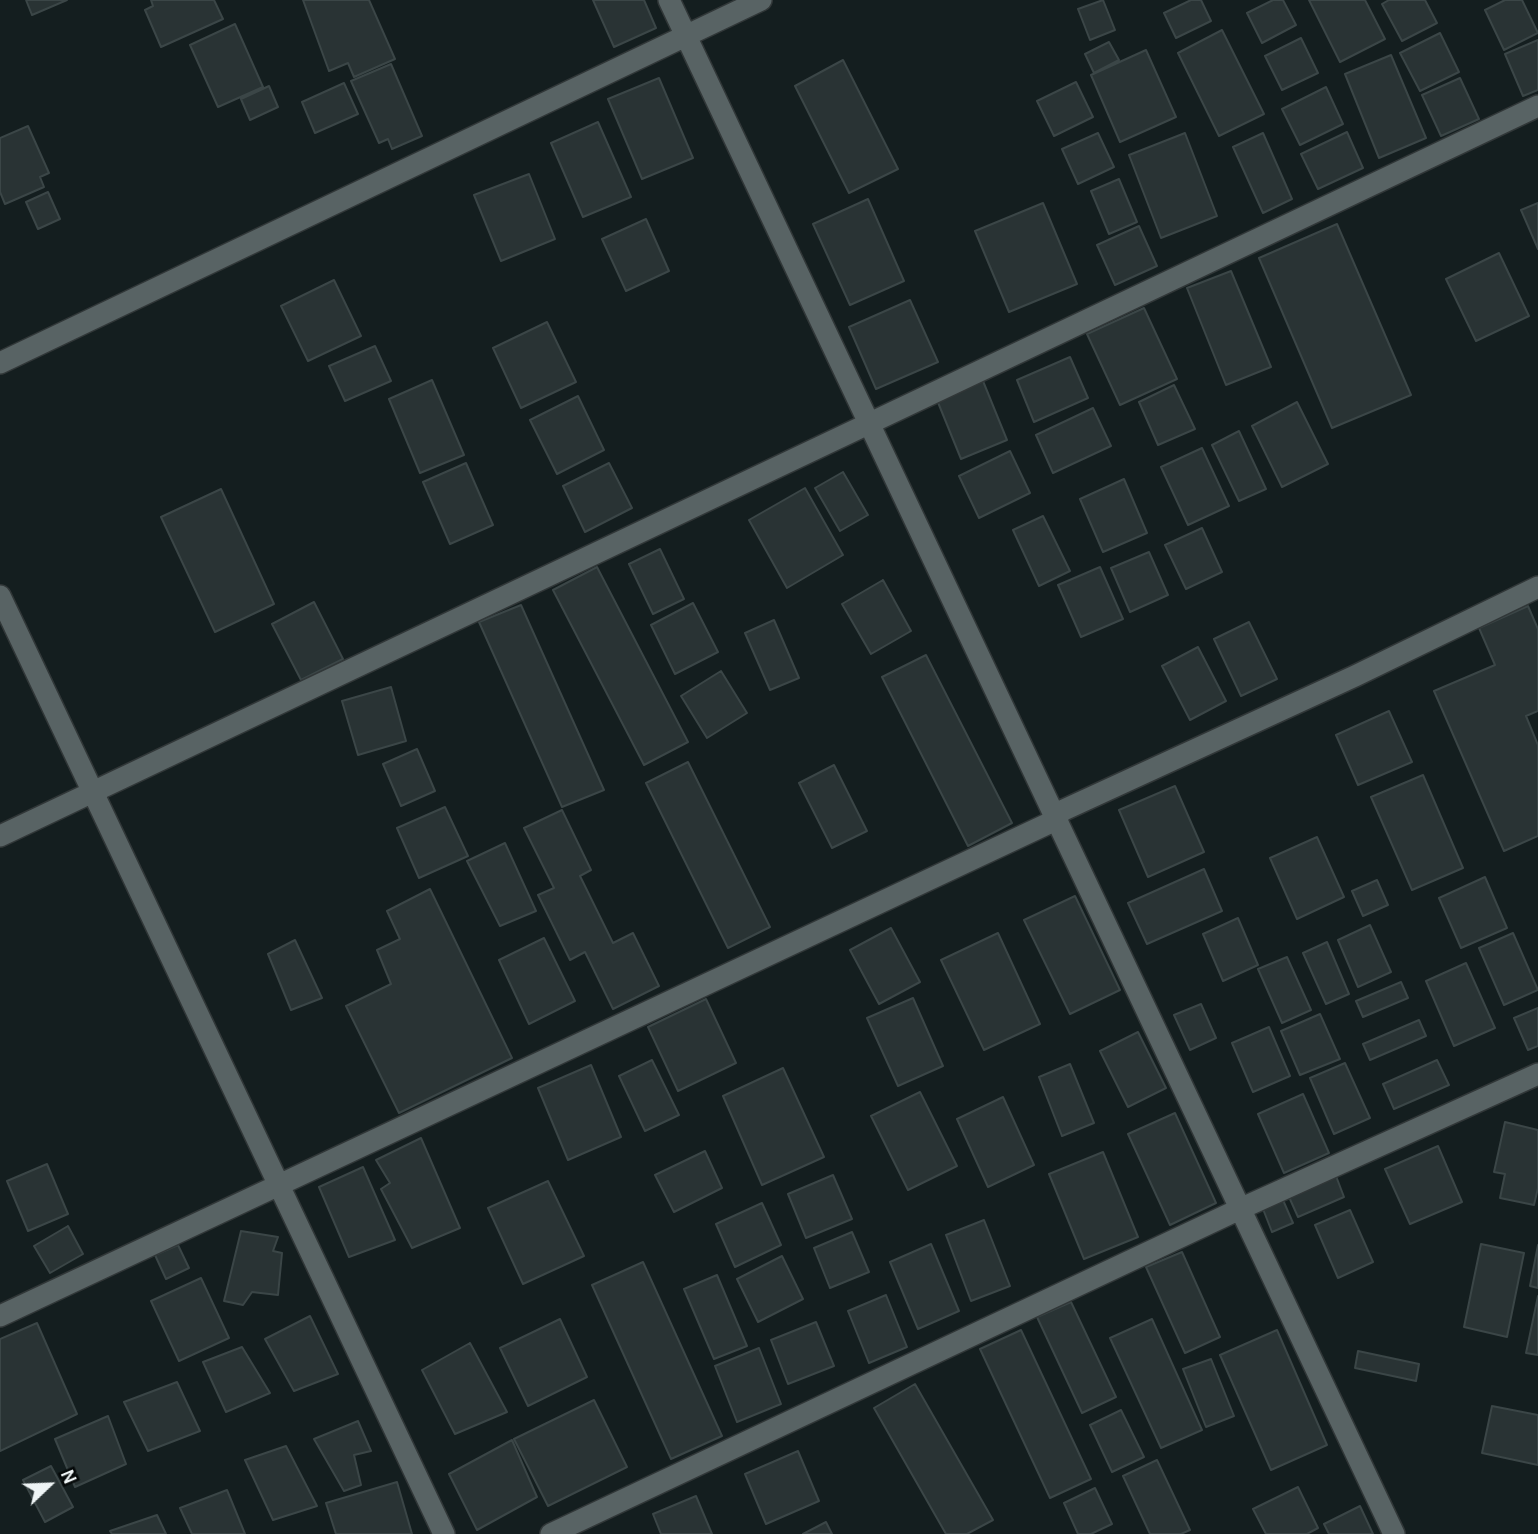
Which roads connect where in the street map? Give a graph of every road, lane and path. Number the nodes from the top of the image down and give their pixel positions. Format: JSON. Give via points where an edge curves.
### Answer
{"nodes":[{"id":1,"x":669,"y":0,"type":"edge"},
{"id":2,"x":761,"y":0,"type":"edge"},
{"id":3,"x":686,"y":35,"type":"junction"},
{"id":4,"x":1538,"y":106,"type":"edge"},
{"id":5,"x":0,"y":363,"type":"edge"},
{"id":6,"x":869,"y":426,"type":"junction"},
{"id":7,"x":1538,"y":587,"type":"edge"},
{"id":8,"x":0,"y":596,"type":"edge"},
{"id":9,"x":93,"y":792,"type":"junction"},
{"id":10,"x":1056,"y":817,"type":"junction"},
{"id":11,"x":0,"y":836,"type":"edge"},
{"id":12,"x":1538,"y":1074,"type":"edge"},
{"id":13,"x":279,"y":1184,"type":"junction"},
{"id":14,"x":1242,"y":1208,"type":"junction"},
{"id":15,"x":0,"y":1315,"type":"edge"},
{"id":16,"x":444,"y":1534,"type":"edge"},
{"id":17,"x":551,"y":1534,"type":"edge"},
{"id":18,"x":1394,"y":1534,"type":"edge"}],
"edges":[{"from":1,"to":3,"type":"street"},
{"from":2,"to":3,"type":"street"},
{"from":3,"to":5,"type":"street"},
{"from":3,"to":6,"type":"street"},
{"from":4,"to":6,"type":"street"},
{"from":6,"to":9,"type":"street"},
{"from":6,"to":10,"type":"street"},
{"from":7,"to":10,"type":"street"},
{"from":8,"to":9,"type":"street"},
{"from":9,"to":11,"type":"street"},
{"from":9,"to":13,"type":"street"},
{"from":10,"to":13,"type":"street"},
{"from":10,"to":14,"type":"street"},
{"from":12,"to":14,"type":"street"},
{"from":13,"to":15,"type":"street"},
{"from":13,"to":16,"type":"street"},
{"from":14,"to":17,"type":"street"},
{"from":14,"to":18,"type":"street"}]}
